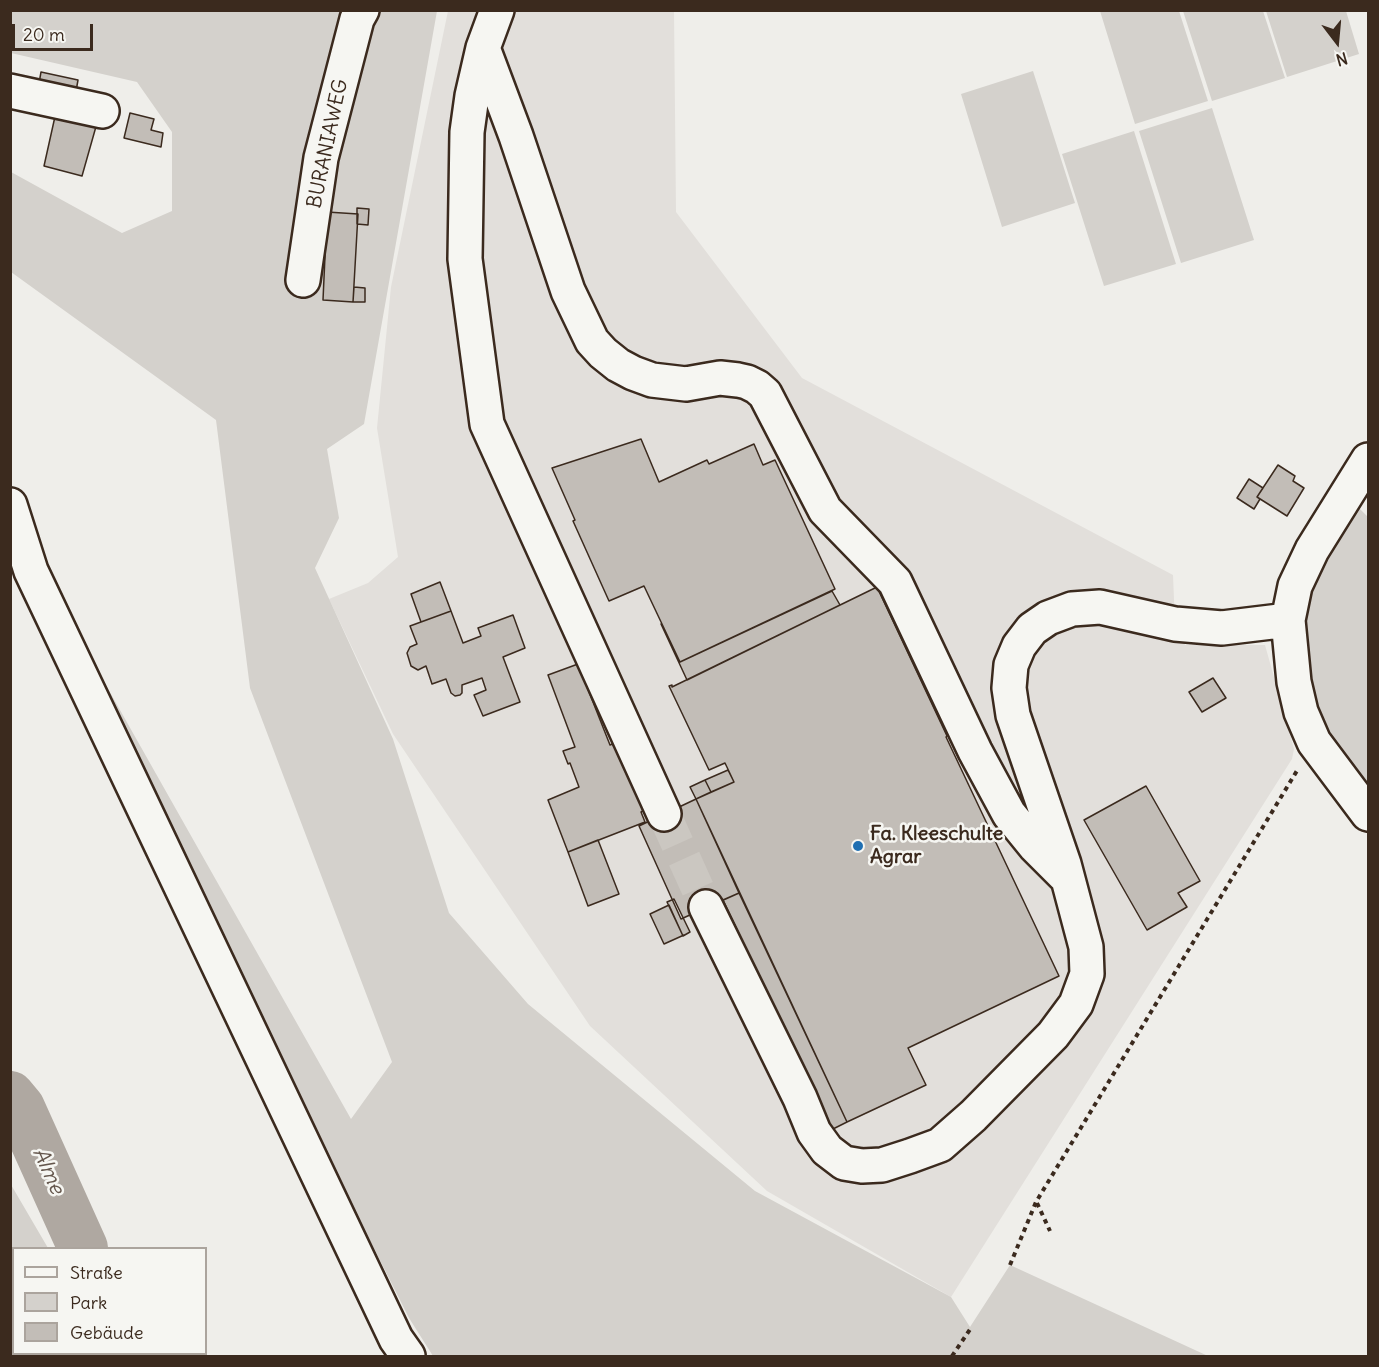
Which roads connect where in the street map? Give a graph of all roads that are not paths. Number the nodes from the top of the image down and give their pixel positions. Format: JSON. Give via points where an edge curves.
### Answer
{"nodes":[{"id":1,"x":362,"y":10,"type":"edge"},
{"id":2,"x":497,"y":10,"type":"edge"},
{"id":3,"x":483,"y":48,"type":"junction"},
{"id":4,"x":10,"y":91,"type":"edge"},
{"id":5,"x":102,"y":111,"type":"dead end"},
{"id":6,"x":303,"y":280,"type":"dead end"},
{"id":7,"x":1368,"y":460,"type":"edge"},
{"id":8,"x":10,"y":505,"type":"edge"},
{"id":9,"x":1288,"y":620,"type":"junction"},
{"id":10,"x":664,"y":814,"type":"tunnel mouth"},
{"id":11,"x":1368,"y":814,"type":"edge"},
{"id":12,"x":1068,"y":879,"type":"junction"},
{"id":13,"x":706,"y":907,"type":"tunnel mouth"},
{"id":14,"x":408,"y":1356,"type":"edge"}],
"edges":[{"from":1,"to":6,"type":"street","name":"BURANIAWEG","via":[[321,158]]},
{"from":2,"to":3,"type":"street"},
{"from":3,"to":10,"type":"street","via":[[467,132],[465,259],[487,424]]},
{"from":3,"to":12,"type":"street","via":[[568,291],[592,341],[618,365],[652,380],[686,384],[720,378],[738,380],[765,394],[825,510],[895,582],[1009,814]]},
{"from":4,"to":5,"type":"street"},
{"from":7,"to":9,"type":"street","via":[[1312,550],[1294,586]]},
{"from":8,"to":14,"type":"street","via":[[31,571],[396,1339]]},
{"from":9,"to":11,"type":"street","via":[[1300,712],[1314,742]]},
{"from":9,"to":12,"type":"street","via":[[1222,628],[1175,624],[1100,607],[1072,609],[1032,629],[1011,665],[1009,688],[1013,715]]},
{"from":12,"to":13,"type":"street","via":[[1086,947],[1087,974],[1076,1004],[1053,1035],[940,1145],[882,1165],[844,1163],[826,1150]]}]}
